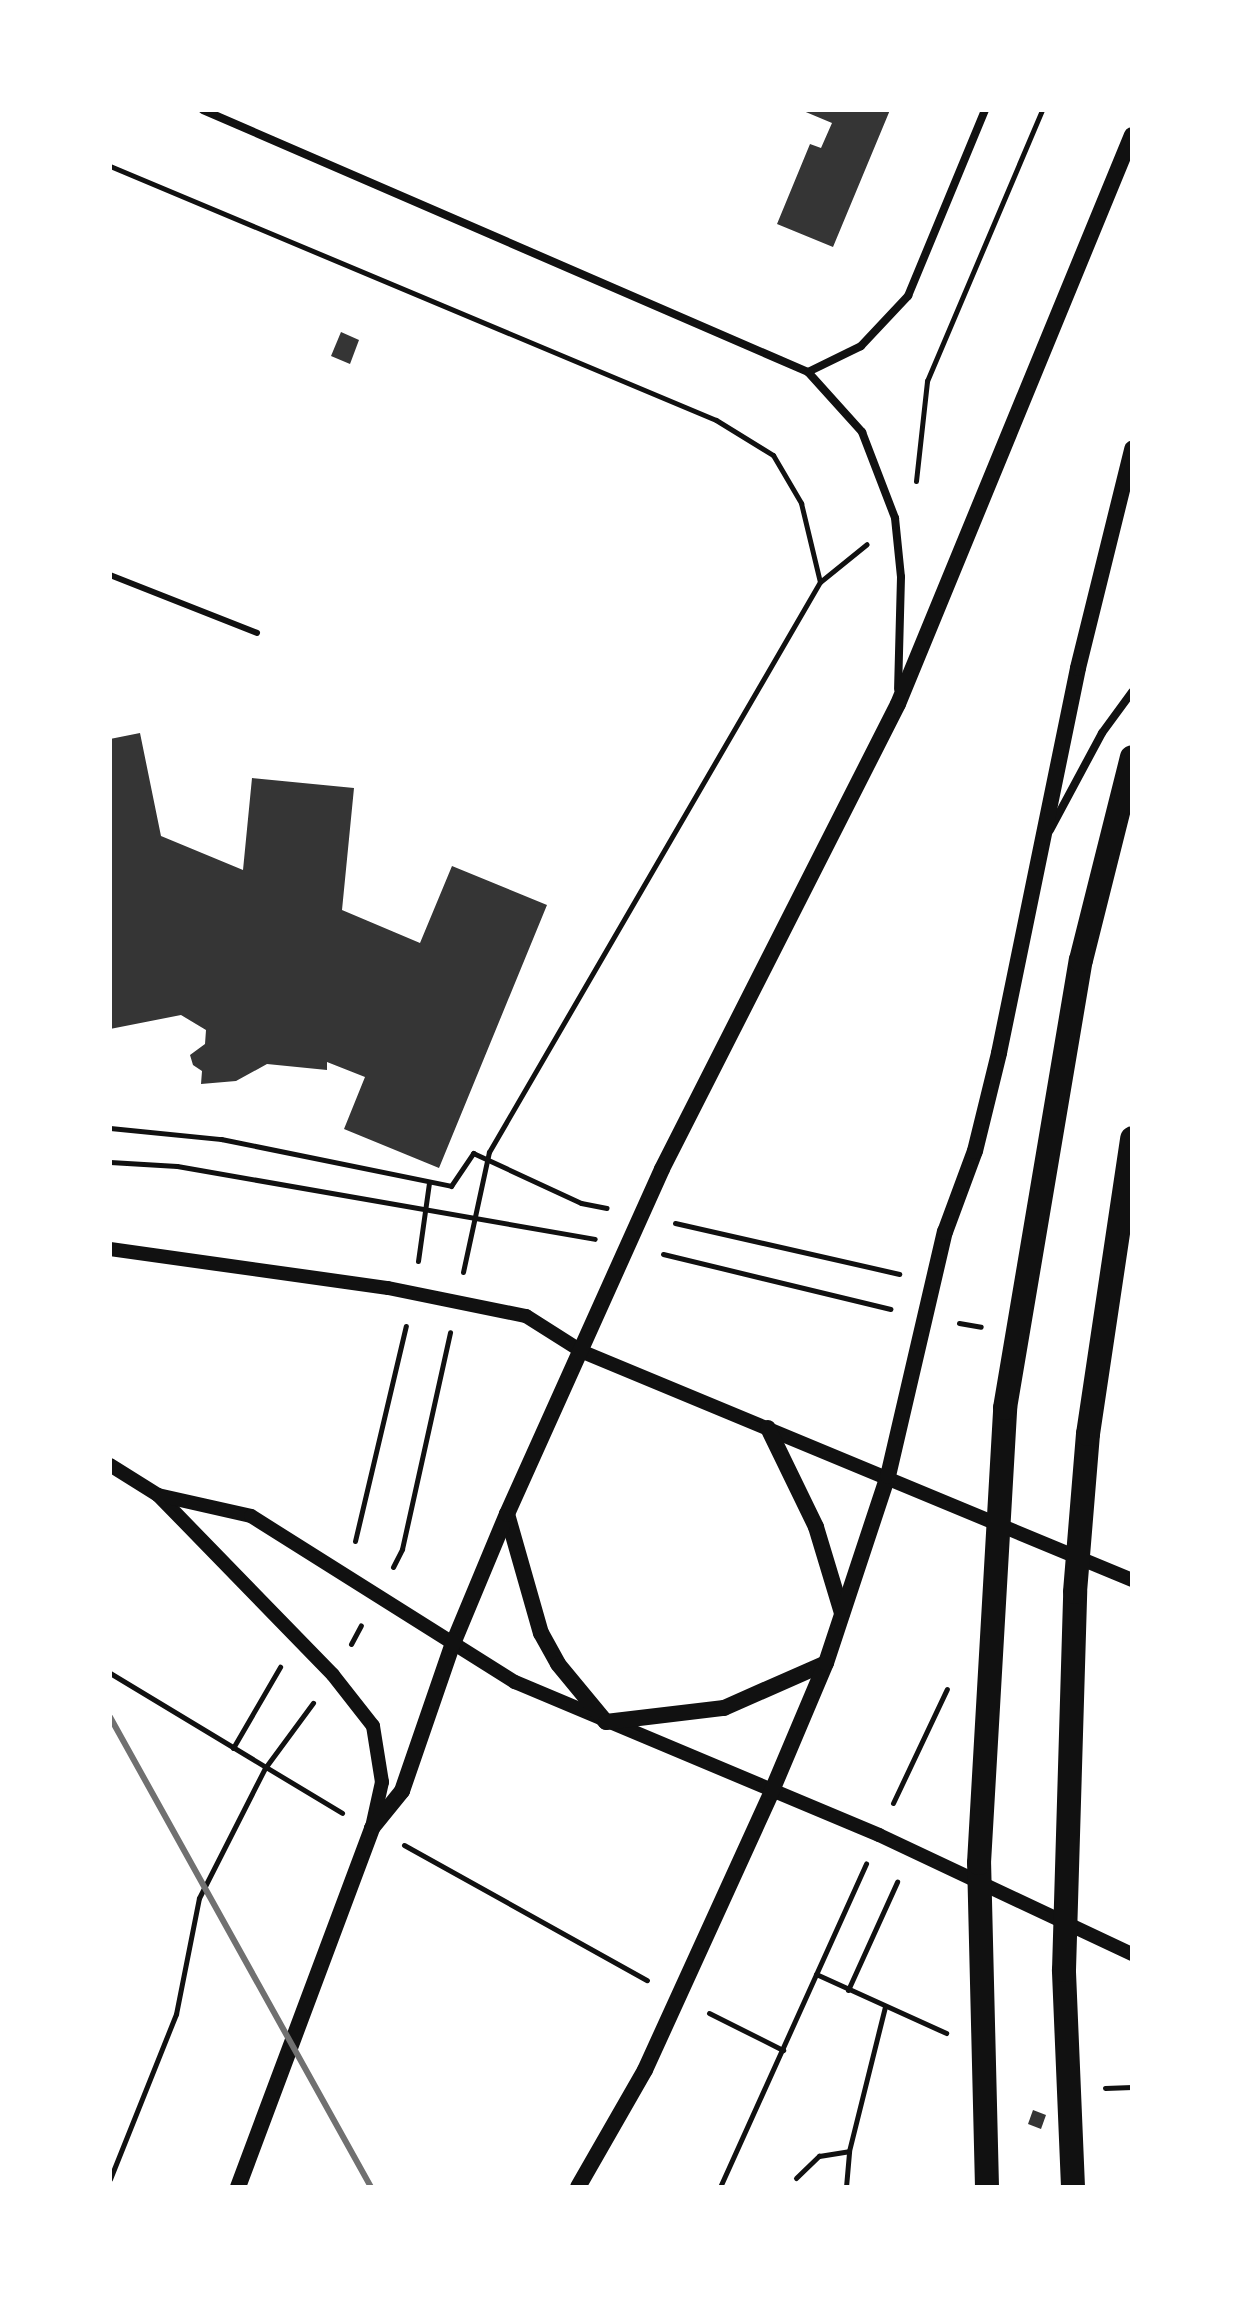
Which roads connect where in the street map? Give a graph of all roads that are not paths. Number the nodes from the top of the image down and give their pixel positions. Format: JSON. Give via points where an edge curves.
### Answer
{"nodes":[{"id":1,"x":203,"y":110,"type":"edge"},
{"id":2,"x":985,"y":110,"type":"edge"},
{"id":3,"x":1132,"y":135,"type":"edge"},
{"id":4,"x":808,"y":372,"type":"junction"},
{"id":5,"x":1132,"y":449,"type":"edge"},
{"id":6,"x":110,"y":575,"type":"edge"},
{"id":7,"x":257,"y":633,"type":"dead end"},
{"id":8,"x":1132,"y":692,"type":"edge"},
{"id":9,"x":898,"y":704,"type":"junction"},
{"id":10,"x":1132,"y":757,"type":"edge"},
{"id":11,"x":1048,"y":834,"type":"junction"},
{"id":12,"x":1132,"y":1138,"type":"edge"},
{"id":13,"x":110,"y":1249,"type":"edge"},
{"id":14,"x":583,"y":1352,"type":"junction"},
{"id":15,"x":768,"y":1428,"type":"junction"},
{"id":16,"x":110,"y":1465,"type":"edge"},
{"id":17,"x":888,"y":1476,"type":"junction"},
{"id":18,"x":158,"y":1495,"type":"junction"},
{"id":19,"x":507,"y":1514,"type":"junction"},
{"id":20,"x":1132,"y":1580,"type":"edge"},
{"id":21,"x":843,"y":1615,"type":"junction"},
{"id":22,"x":452,"y":1646,"type":"junction"},
{"id":23,"x":826,"y":1663,"type":"junction"},
{"id":24,"x":606,"y":1722,"type":"junction"},
{"id":25,"x":771,"y":1793,"type":"junction"},
{"id":26,"x":372,"y":1828,"type":"junction"},
{"id":27,"x":1132,"y":1954,"type":"edge"},
{"id":28,"x":238,"y":2187,"type":"edge"},
{"id":29,"x":578,"y":2187,"type":"edge"},
{"id":30,"x":987,"y":2187,"type":"edge"},
{"id":31,"x":1073,"y":2187,"type":"edge"}],
"edges":[{"from":1,"to":4,"type":"street"},
{"from":2,"to":4,"type":"street","via":[[908,296],[861,346]]},
{"from":3,"to":9,"type":"main road"},
{"from":4,"to":9,"type":"street","via":[[862,432],[895,518],[901,577]]},
{"from":5,"to":11,"type":"main road","via":[[1069,709]]},
{"from":6,"to":7,"type":"lane"},
{"from":8,"to":11,"type":"street","via":[[1102,733]]},
{"from":9,"to":14,"type":"main road","via":[[762,968]]},
{"from":10,"to":30,"type":"highway","via":[[1081,960],[1005,1408],[979,1863]]},
{"from":11,"to":17,"type":"main road","via":[[975,1151],[933,1281]]},
{"from":12,"to":31,"type":"highway","via":[[1088,1434],[1075,1592],[1064,1970]]},
{"from":13,"to":14,"type":"street","via":[[413,1293],[526,1316]]},
{"from":14,"to":15,"type":"street"},
{"from":14,"to":19,"type":"main road"},
{"from":15,"to":17,"type":"street"},
{"from":15,"to":21,"type":"main road","via":[[816,1527]]},
{"from":16,"to":18,"type":"street"},
{"from":17,"to":20,"type":"street"},
{"from":17,"to":21,"type":"main road"},
{"from":18,"to":22,"type":"street","via":[[251,1516]]},
{"from":18,"to":26,"type":"street","via":[[333,1675],[373,1726],[382,1782]]},
{"from":19,"to":22,"type":"main road"},
{"from":19,"to":24,"type":"main road","via":[[541,1633]]},
{"from":21,"to":23,"type":"main road"},
{"from":22,"to":24,"type":"street","via":[[515,1682]]},
{"from":22,"to":26,"type":"main road","via":[[402,1791]]},
{"from":23,"to":24,"type":"main road","via":[[724,1708]]},
{"from":23,"to":25,"type":"main road"},
{"from":24,"to":25,"type":"street"},
{"from":25,"to":27,"type":"street"},
{"from":25,"to":29,"type":"main road","via":[[645,2070]]},
{"from":26,"to":28,"type":"main road"}]}
